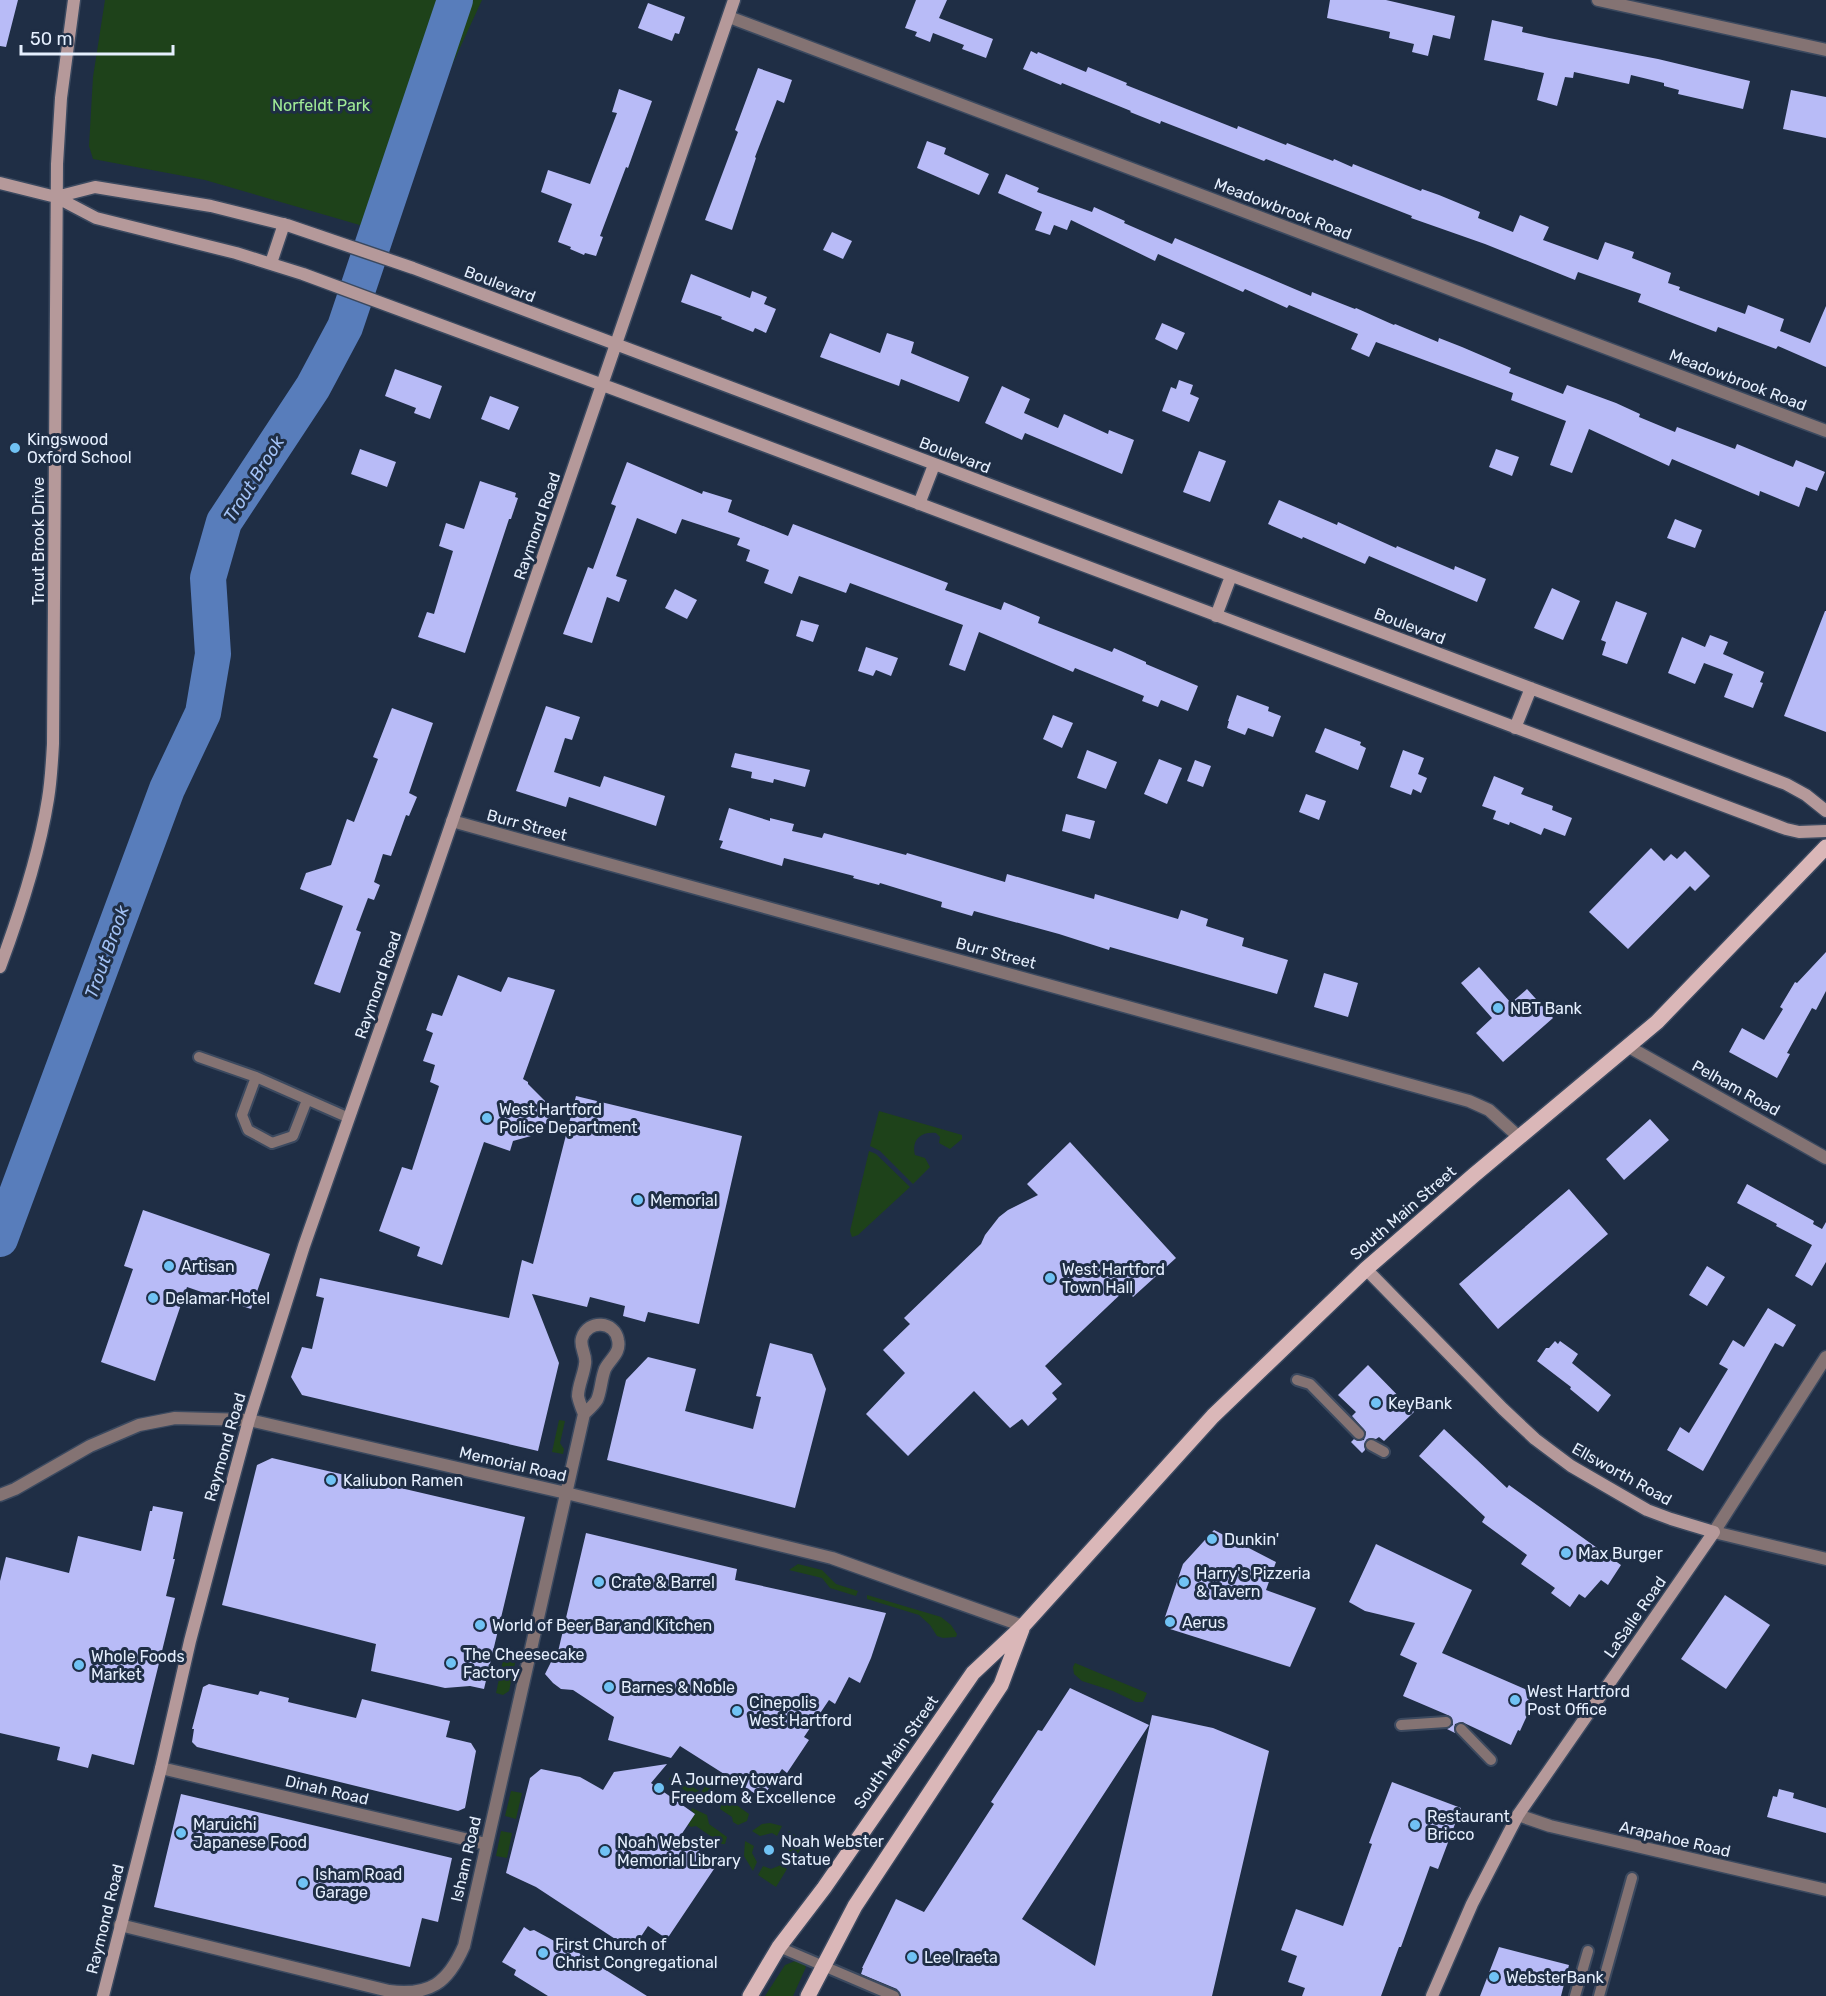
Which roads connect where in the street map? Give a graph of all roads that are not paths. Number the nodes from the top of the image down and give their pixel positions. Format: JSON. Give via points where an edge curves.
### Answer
{"nodes":[{"id":1,"x":74,"y":0,"type":"edge"},
{"id":2,"x":734,"y":0,"type":"edge"},
{"id":3,"x":1598,"y":0,"type":"edge"},
{"id":4,"x":729,"y":17,"type":"junction"},
{"id":5,"x":1826,"y":50,"type":"edge"},
{"id":6,"x":0,"y":183,"type":"edge"},
{"id":7,"x":56,"y":197,"type":"junction"},
{"id":8,"x":284,"y":224,"type":"junction"},
{"id":9,"x":271,"y":263,"type":"junction"},
{"id":10,"x":616,"y":346,"type":"junction"},
{"id":11,"x":603,"y":385,"type":"junction"},
{"id":12,"x":1826,"y":431,"type":"edge"},
{"id":13,"x":934,"y":465,"type":"junction"},
{"id":14,"x":919,"y":504,"type":"junction"},
{"id":15,"x":1231,"y":576,"type":"junction"},
{"id":16,"x":1216,"y":616,"type":"junction"},
{"id":17,"x":1531,"y":688,"type":"junction"},
{"id":18,"x":1515,"y":728,"type":"junction"},
{"id":19,"x":1826,"y":811,"type":"edge"},
{"id":20,"x":452,"y":821,"type":"junction"},
{"id":21,"x":1826,"y":831,"type":"edge"},
{"id":22,"x":1826,"y":847,"type":"edge"},
{"id":23,"x":0,"y":968,"type":"edge"},
{"id":24,"x":1629,"y":1047,"type":"junction"},
{"id":25,"x":199,"y":1057,"type":"dead end"},
{"id":26,"x":256,"y":1077,"type":"junction"},
{"id":27,"x":307,"y":1100,"type":"junction"},
{"id":28,"x":349,"y":1118,"type":"junction"},
{"id":29,"x":1520,"y":1138,"type":"junction"},
{"id":30,"x":1826,"y":1158,"type":"edge"},
{"id":31,"x":1366,"y":1269,"type":"junction"},
{"id":32,"x":1826,"y":1357,"type":"edge"},
{"id":33,"x":1298,"y":1380,"type":"dead end"},
{"id":34,"x":584,"y":1414,"type":"junction"},
{"id":35,"x":249,"y":1420,"type":"junction"},
{"id":36,"x":1359,"y":1434,"type":"dead end"},
{"id":37,"x":1371,"y":1445,"type":"dead end"},
{"id":38,"x":1384,"y":1452,"type":"dead end"},
{"id":39,"x":566,"y":1493,"type":"junction"},
{"id":40,"x":0,"y":1496,"type":"edge"},
{"id":41,"x":1714,"y":1532,"type":"junction"},
{"id":42,"x":1826,"y":1560,"type":"edge"},
{"id":43,"x":1023,"y":1626,"type":"junction"},
{"id":44,"x":1446,"y":1722,"type":"dead end"},
{"id":45,"x":1401,"y":1725,"type":"dead end"},
{"id":46,"x":1461,"y":1729,"type":"dead end"},
{"id":47,"x":1491,"y":1760,"type":"dead end"},
{"id":48,"x":161,"y":1768,"type":"junction"},
{"id":49,"x":1518,"y":1815,"type":"junction"},
{"id":50,"x":486,"y":1844,"type":"junction"},
{"id":51,"x":1632,"y":1878,"type":"dead end"},
{"id":52,"x":1826,"y":1890,"type":"edge"},
{"id":53,"x":120,"y":1925,"type":"junction"},
{"id":54,"x":779,"y":1947,"type":"junction"},
{"id":55,"x":1588,"y":1951,"type":"dead end"},
{"id":56,"x":824,"y":1965,"type":"junction"},
{"id":57,"x":103,"y":1996,"type":"edge"},
{"id":58,"x":750,"y":1996,"type":"edge"},
{"id":59,"x":808,"y":1996,"type":"edge"},
{"id":60,"x":894,"y":1996,"type":"edge"},
{"id":61,"x":1432,"y":1996,"type":"edge"},
{"id":62,"x":1575,"y":1996,"type":"edge"},
{"id":63,"x":1599,"y":1996,"type":"edge"}],
"edges":[{"from":1,"to":7,"type":"main road","name":"Trout Brook Drive","via":[[61,98]]},
{"from":2,"to":4,"type":"main road","name":"Raymond Road"},
{"from":3,"to":5,"type":"street"},
{"from":4,"to":10,"type":"main road","name":"Raymond Road"},
{"from":4,"to":12,"type":"street","name":"Meadowbrook Road"},
{"from":6,"to":7,"type":"main road","name":"Boulevard"},
{"from":7,"to":8,"type":"main road","name":"Boulevard","via":[[95,188],[211,206]]},
{"from":7,"to":9,"type":"main road","name":"Boulevard","via":[[96,218]]},
{"from":7,"to":23,"type":"main road","name":"Trout Brook Drive","via":[[53,744],[48,800],[36,852]]},
{"from":8,"to":9,"type":"main road"},
{"from":8,"to":10,"type":"main road","name":"Boulevard","via":[[413,268]]},
{"from":9,"to":11,"type":"main road","name":"Boulevard"},
{"from":10,"to":11,"type":"main road","name":"Raymond Road"},
{"from":10,"to":13,"type":"main road","name":"Boulevard"},
{"from":11,"to":14,"type":"main road","name":"Boulevard"},
{"from":11,"to":20,"type":"main road","name":"Raymond Road"},
{"from":13,"to":14,"type":"main road"},
{"from":13,"to":15,"type":"main road","name":"Boulevard"},
{"from":14,"to":16,"type":"main road","name":"Boulevard"},
{"from":15,"to":16,"type":"main road"},
{"from":15,"to":17,"type":"main road","name":"Boulevard"},
{"from":16,"to":18,"type":"main road","name":"Boulevard"},
{"from":17,"to":18,"type":"main road"},
{"from":17,"to":19,"type":"main road","name":"Boulevard","via":[[1786,784]]},
{"from":18,"to":21,"type":"main road","name":"Boulevard","via":[[1786,829]]},
{"from":20,"to":28,"type":"main road","name":"Raymond Road"},
{"from":20,"to":29,"type":"street","name":"Burr Street","via":[[1469,1101],[1489,1110]]},
{"from":22,"to":24,"type":"main road","name":"South Main Street","via":[[1679,1001]]},
{"from":24,"to":29,"type":"main road","name":"South Main Street"},
{"from":24,"to":30,"type":"street","name":"Pelham Road"},
{"from":25,"to":26,"type":"lane"},
{"from":26,"to":27,"type":"lane"},
{"from":26,"to":27,"type":"lane","via":[[242,1115],[248,1130],[272,1143],[293,1136]]},
{"from":27,"to":28,"type":"lane"},
{"from":28,"to":35,"type":"main road","name":"Raymond Road"},
{"from":29,"to":31,"type":"main road","name":"South Main Street"},
{"from":31,"to":41,"type":"main road","name":"Ellsworth Road","via":[[1512,1418],[1571,1466],[1647,1510]]},
{"from":31,"to":43,"type":"main road","name":"South Main Street","via":[[1213,1416]]},
{"from":32,"to":41,"type":"street","name":"LaSalle Road"},
{"from":33,"to":36,"type":"lane","via":[[1310,1384]]},
{"from":34,"to":34,"type":"street","name":"Isham Road","via":[[597,1401],[605,1369],[619,1347],[616,1334],[603,1324],[590,1326],[581,1341],[586,1362],[578,1396]]},
{"from":34,"to":39,"type":"street","name":"Isham Road"},
{"from":35,"to":39,"type":"street","name":"Memorial Road"},
{"from":35,"to":40,"type":"street","name":"Memorial Road","via":[[175,1418],[139,1425],[90,1446]]},
{"from":35,"to":48,"type":"main road","name":"Raymond Road","via":[[190,1641]]},
{"from":37,"to":38,"type":"lane"},
{"from":39,"to":43,"type":"street","name":"Memorial Road","via":[[832,1558]]},
{"from":39,"to":50,"type":"street","name":"Isham Road"},
{"from":41,"to":42,"type":"street","name":"Ellsworth Road"},
{"from":41,"to":49,"type":"main road","name":"LaSalle Road"},
{"from":43,"to":54,"type":"main road","name":"South Main Street","via":[[973,1673]]},
{"from":43,"to":56,"type":"main road","name":"South Main Street","via":[[1001,1685],[855,1906]]},
{"from":44,"to":45,"type":"lane"},
{"from":46,"to":47,"type":"lane"},
{"from":48,"to":50,"type":"street","name":"Dinah Road"},
{"from":48,"to":53,"type":"main road","name":"Raymond Road"},
{"from":49,"to":52,"type":"street","name":"Arapahoe Road","via":[[1550,1826]]},
{"from":49,"to":61,"type":"main road","name":"LaSalle Road","via":[[1472,1904]]},
{"from":50,"to":53,"type":"street","name":"Isham Road","via":[[458,1960],[442,1981],[422,1992],[389,1991]]},
{"from":51,"to":63,"type":"lane"},
{"from":53,"to":57,"type":"main road","name":"Raymond Road"},
{"from":54,"to":56,"type":"lane"},
{"from":54,"to":58,"type":"main road","name":"South Main Street"},
{"from":55,"to":62,"type":"lane"},
{"from":56,"to":59,"type":"main road","name":"South Main Street"},
{"from":56,"to":60,"type":"lane"}]}
